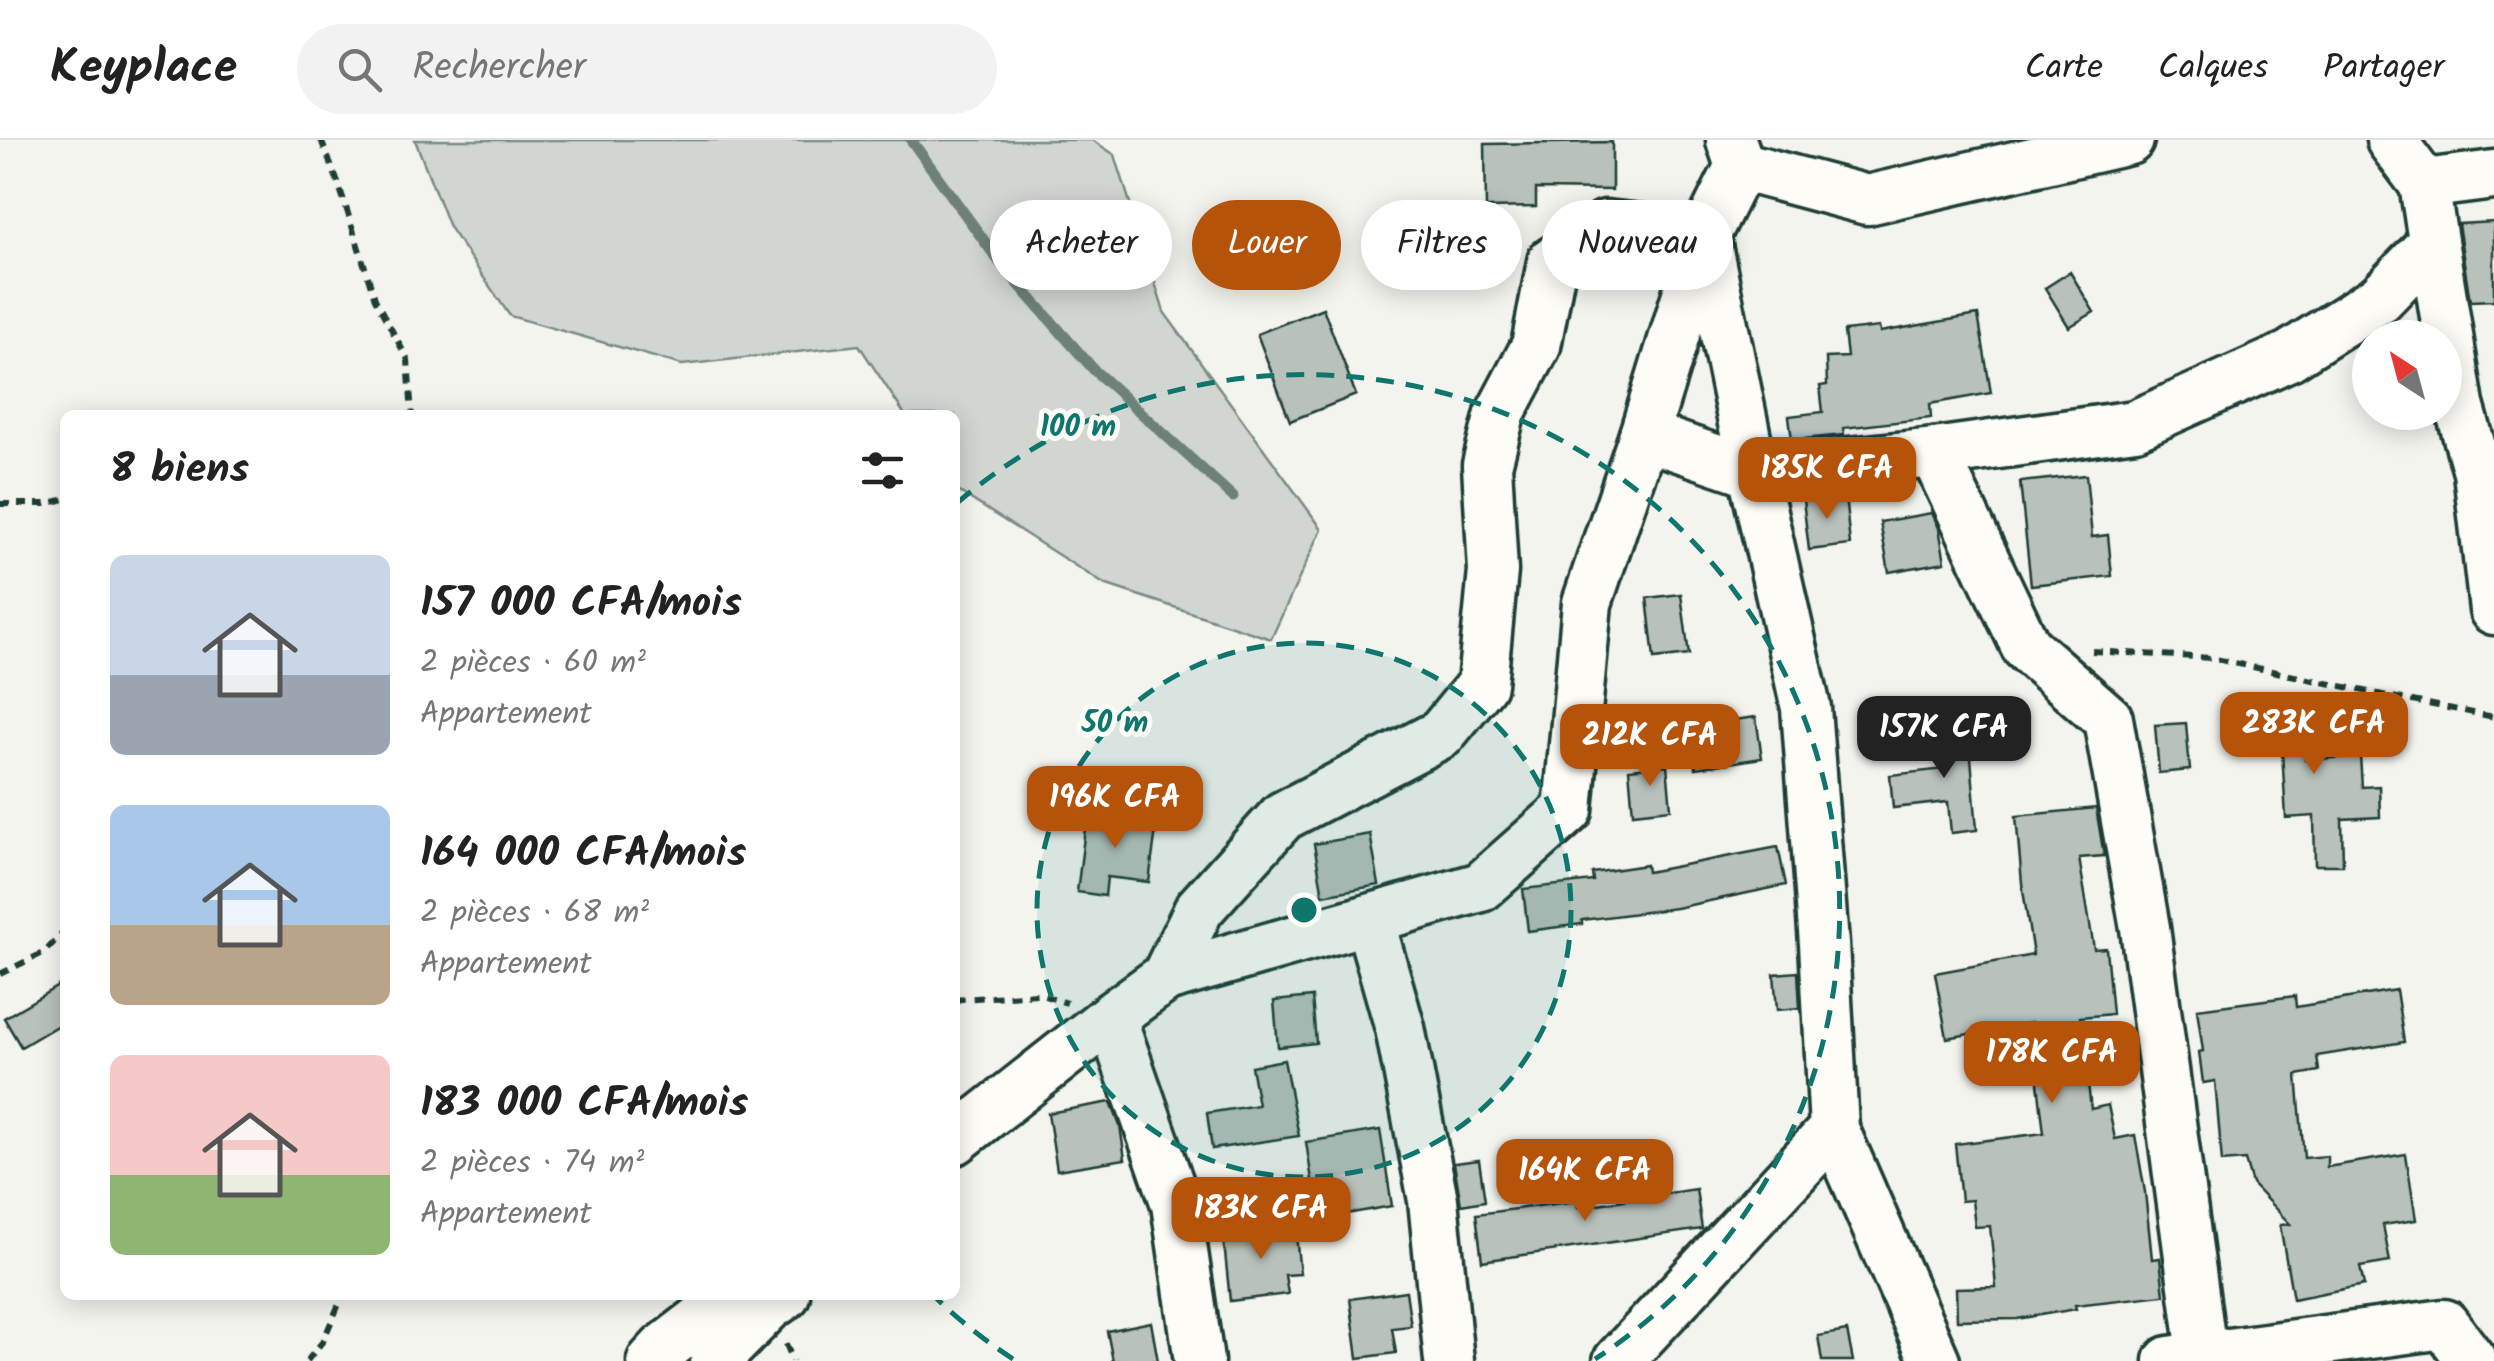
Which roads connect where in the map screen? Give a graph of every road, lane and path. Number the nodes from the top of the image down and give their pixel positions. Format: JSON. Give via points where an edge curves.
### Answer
{"nodes":[{"id":1,"x":321,"y":140,"type":"edge"},
{"id":2,"x":2128,"y":140,"type":"edge"},
{"id":3,"x":2391,"y":140,"type":"edge"},
{"id":4,"x":2035,"y":151,"type":"edge"},
{"id":5,"x":1736,"y":153,"type":"edge"},
{"id":6,"x":2494,"y":175,"type":"edge"},
{"id":7,"x":2424,"y":184,"type":"junction"},
{"id":8,"x":1718,"y":200,"type":"edge"},
{"id":9,"x":2433,"y":244,"type":"junction"},
{"id":10,"x":1547,"y":290,"type":"edge"},
{"id":11,"x":1688,"y":290,"type":"edge"},
{"id":12,"x":1716,"y":290,"type":"edge"},
{"id":13,"x":412,"y":410,"type":"edge"},
{"id":14,"x":1644,"y":435,"type":"junction"},
{"id":15,"x":1934,"y":454,"type":"junction"},
{"id":16,"x":1753,"y":472,"type":"junction"},
{"id":17,"x":60,"y":500,"type":"edge"},
{"id":18,"x":0,"y":504,"type":"edge"},
{"id":19,"x":2494,"y":610,"type":"edge"},
{"id":20,"x":2026,"y":647,"type":"junction"},
{"id":21,"x":2494,"y":717,"type":"edge"},
{"id":22,"x":1369,"y":919,"type":"junction"},
{"id":23,"x":60,"y":936,"type":"edge"},
{"id":24,"x":0,"y":974,"type":"edge"},
{"id":25,"x":1166,"y":977,"type":"junction"},
{"id":26,"x":960,"y":999,"type":"edge"},
{"id":27,"x":1112,"y":1016,"type":"junction"},
{"id":28,"x":1834,"y":1129,"type":"junction"},
{"id":29,"x":960,"y":1136,"type":"edge"},
{"id":30,"x":340,"y":1300,"type":"edge"},
{"id":31,"x":727,"y":1300,"type":"edge"},
{"id":32,"x":778,"y":1300,"type":"edge"},
{"id":33,"x":2192,"y":1360,"type":"edge"},
{"id":34,"x":306,"y":1361,"type":"edge"},
{"id":35,"x":652,"y":1361,"type":"edge"},
{"id":36,"x":715,"y":1361,"type":"edge"},
{"id":37,"x":1199,"y":1361,"type":"edge"},
{"id":38,"x":1449,"y":1361,"type":"edge"},
{"id":39,"x":1618,"y":1361,"type":"edge"},
{"id":40,"x":1935,"y":1361,"type":"edge"},
{"id":41,"x":2472,"y":1361,"type":"edge"}],
"edges":[{"from":1,"to":13,"type":"path","via":[[375,299],[408,360]]},
{"from":2,"to":4,"type":"street"},
{"from":3,"to":7,"type":"street"},
{"from":4,"to":5,"type":"street","via":[[1867,200]]},
{"from":5,"to":8,"type":"street"},
{"from":6,"to":7,"type":"street"},
{"from":7,"to":9,"type":"street"},
{"from":9,"to":15,"type":"street","via":[[2380,298],[2289,356],[2135,425]]},
{"from":9,"to":19,"type":"street","via":[[2459,405],[2478,472]]},
{"from":10,"to":25,"type":"street","via":[[1536,346],[1500,414],[1486,465],[1493,571],[1482,684],[1441,734],[1283,816],[1198,910]]},
{"from":11,"to":14,"type":"street"},
{"from":12,"to":16,"type":"street"},
{"from":14,"to":16,"type":"street"},
{"from":14,"to":22,"type":"street","via":[[1587,603],[1568,810],[1481,887]]},
{"from":15,"to":16,"type":"street"},
{"from":15,"to":20,"type":"street"},
{"from":16,"to":28,"type":"street","via":[[1806,708]]},
{"from":17,"to":18,"type":"path"},
{"from":20,"to":21,"type":"path","via":[[2211,658]]},
{"from":20,"to":33,"type":"street","via":[[2108,719],[2145,928]]},
{"from":22,"to":25,"type":"street"},
{"from":22,"to":38,"type":"street","via":[[1400,1028],[1433,1200]]},
{"from":23,"to":24,"type":"path","via":[[45,952]]},
{"from":25,"to":27,"type":"street"},
{"from":26,"to":27,"type":"path","via":[[1038,994]]},
{"from":27,"to":29,"type":"street"},
{"from":27,"to":37,"type":"street","via":[[1176,1204]]},
{"from":28,"to":39,"type":"street"},
{"from":28,"to":40,"type":"street"},
{"from":30,"to":34,"type":"path"},
{"from":31,"to":35,"type":"street"},
{"from":32,"to":36,"type":"street"},
{"from":33,"to":41,"type":"street","via":[[2444,1324]]}]}
